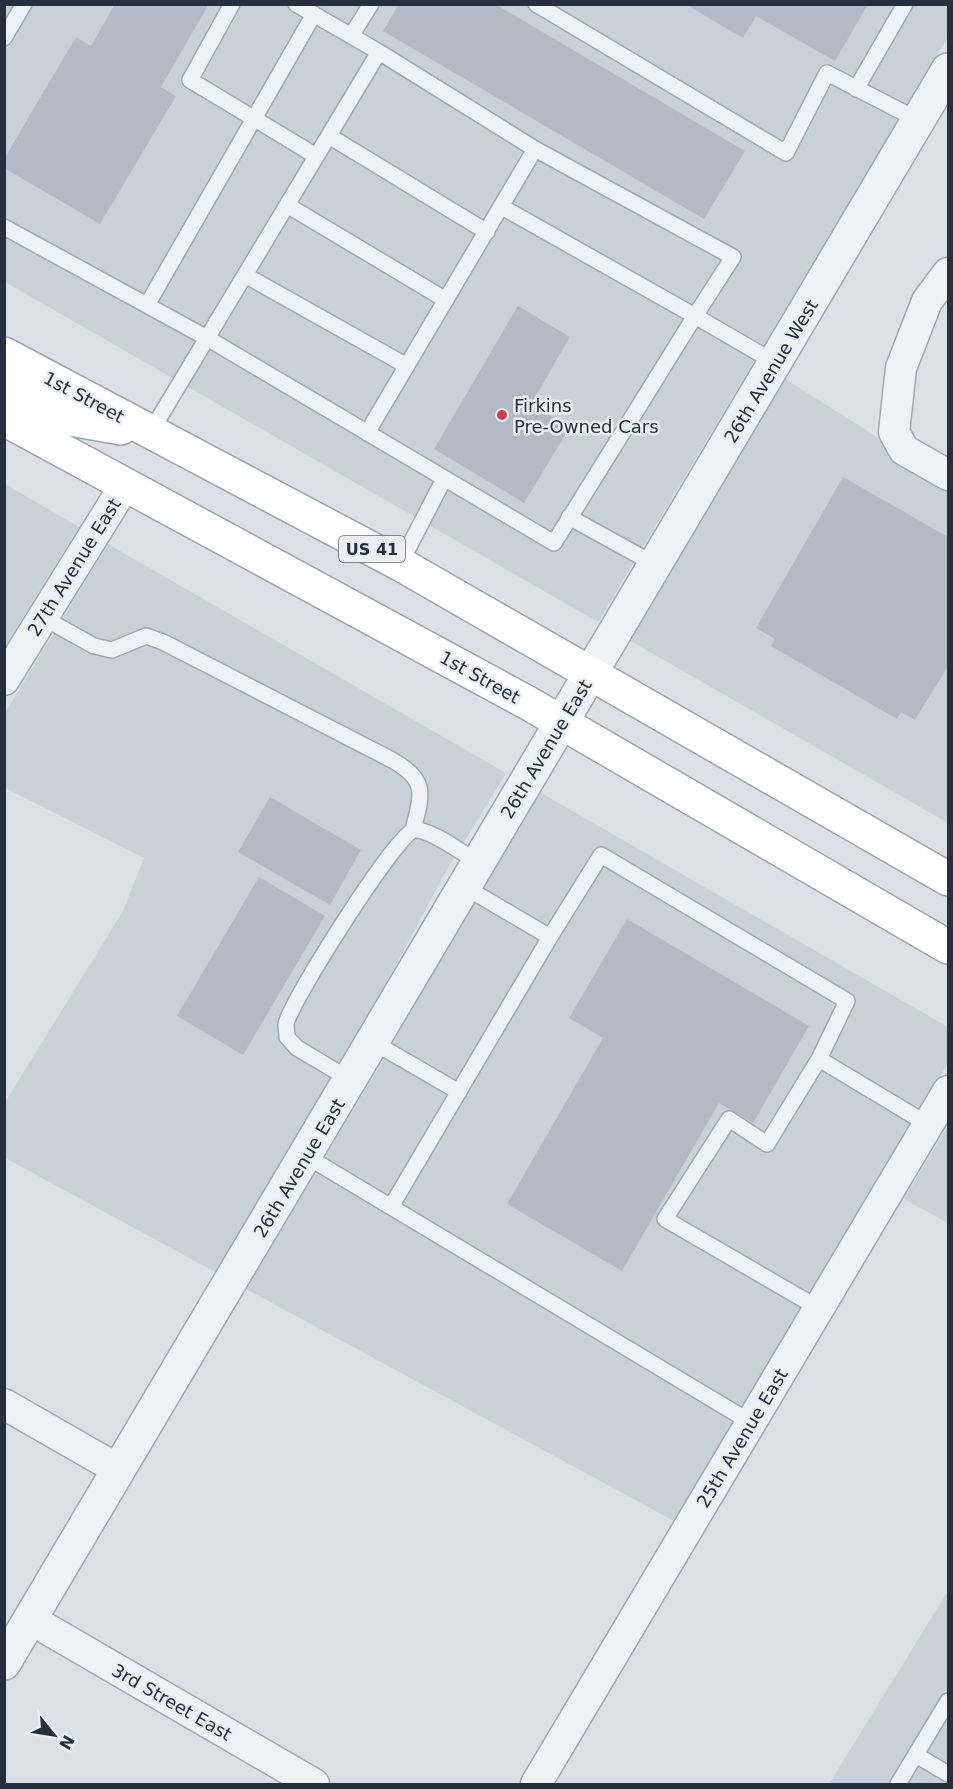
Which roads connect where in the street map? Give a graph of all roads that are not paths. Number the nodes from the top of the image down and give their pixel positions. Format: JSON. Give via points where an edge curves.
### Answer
{"nodes":[{"id":1,"x":24,"y":4,"type":"edge"},
{"id":2,"x":232,"y":4,"type":"edge"},
{"id":3,"x":296,"y":4,"type":"edge"},
{"id":4,"x":371,"y":4,"type":"edge"},
{"id":5,"x":536,"y":4,"type":"edge"},
{"id":6,"x":905,"y":4,"type":"edge"},
{"id":7,"x":314,"y":14,"type":"junction"},
{"id":8,"x":351,"y":36,"type":"junction"},
{"id":9,"x":4,"y":38,"type":"edge"},
{"id":10,"x":379,"y":52,"type":"junction"},
{"id":11,"x":948,"y":70,"type":"edge"},
{"id":12,"x":856,"y":89,"type":"junction"},
{"id":13,"x":254,"y":119,"type":"junction"},
{"id":14,"x":918,"y":120,"type":"junction"},
{"id":15,"x":329,"y":136,"type":"junction"},
{"id":16,"x":535,"y":149,"type":"junction"},
{"id":17,"x":316,"y":156,"type":"junction"},
{"id":18,"x":287,"y":205,"type":"junction"},
{"id":19,"x":502,"y":207,"type":"junction"},
{"id":20,"x":4,"y":227,"type":"edge"},
{"id":21,"x":487,"y":232,"type":"junction"},
{"id":22,"x":948,"y":273,"type":"edge"},
{"id":23,"x":245,"y":275,"type":"junction"},
{"id":24,"x":446,"y":300,"type":"junction"},
{"id":25,"x":147,"y":305,"type":"junction"},
{"id":26,"x":695,"y":316,"type":"junction"},
{"id":27,"x":207,"y":338,"type":"junction"},
{"id":28,"x":4,"y":354,"type":"edge"},
{"id":29,"x":777,"y":363,"type":"junction"},
{"id":30,"x":407,"y":366,"type":"junction"},
{"id":31,"x":4,"y":384,"type":"edge"},
{"id":32,"x":4,"y":419,"type":"edge"},
{"id":33,"x":150,"y":433,"type":"junction"},
{"id":34,"x":367,"y":433,"type":"junction"},
{"id":35,"x":948,"y":475,"type":"edge"},
{"id":36,"x":444,"y":479,"type":"junction"},
{"id":37,"x":125,"y":485,"type":"junction"},
{"id":38,"x":569,"y":516,"type":"junction"},
{"id":39,"x":400,"y":564,"type":"junction"},
{"id":40,"x":656,"y":565,"type":"junction"},
{"id":41,"x":42,"y":617,"type":"junction"},
{"id":42,"x":592,"y":672,"type":"junction"},
{"id":43,"x":4,"y":680,"type":"edge"},
{"id":44,"x":562,"y":722,"type":"junction"},
{"id":45,"x":413,"y":830,"type":"junction"},
{"id":46,"x":472,"y":875,"type":"junction"},
{"id":47,"x":948,"y":879,"type":"edge"},
{"id":48,"x":550,"y":937,"type":"junction"},
{"id":49,"x":948,"y":947,"type":"edge"},
{"id":50,"x":373,"y":1042,"type":"junction"},
{"id":51,"x":819,"y":1059,"type":"junction"},
{"id":52,"x":351,"y":1080,"type":"junction"},
{"id":53,"x":948,"y":1091,"type":"edge"},
{"id":54,"x":459,"y":1092,"type":"junction"},
{"id":55,"x":929,"y":1125,"type":"junction"},
{"id":56,"x":306,"y":1156,"type":"junction"},
{"id":57,"x":392,"y":1205,"type":"junction"},
{"id":58,"x":820,"y":1309,"type":"junction"},
{"id":59,"x":4,"y":1404,"type":"edge"},
{"id":60,"x":752,"y":1423,"type":"junction"},
{"id":61,"x":119,"y":1470,"type":"junction"},
{"id":62,"x":30,"y":1619,"type":"junction"},
{"id":63,"x":4,"y":1663,"type":"edge"},
{"id":64,"x":948,"y":1701,"type":"edge"},
{"id":65,"x":916,"y":1755,"type":"junction"},
{"id":66,"x":948,"y":1774,"type":"edge"},
{"id":67,"x":314,"y":1785,"type":"edge"},
{"id":68,"x":536,"y":1785,"type":"edge"},
{"id":69,"x":898,"y":1785,"type":"edge"}],
"edges":[{"from":1,"to":9,"type":"lane"},
{"from":2,"to":13,"type":"lane","via":[[190,80]]},
{"from":3,"to":7,"type":"lane"},
{"from":4,"to":8,"type":"lane"},
{"from":5,"to":12,"type":"lane","via":[[786,153],[827,72]]},
{"from":6,"to":12,"type":"lane"},
{"from":7,"to":8,"type":"lane"},
{"from":7,"to":13,"type":"lane"},
{"from":8,"to":10,"type":"lane"},
{"from":10,"to":15,"type":"lane"},
{"from":10,"to":16,"type":"lane"},
{"from":11,"to":14,"type":"street","name":"26th Avenue West"},
{"from":12,"to":14,"type":"lane"},
{"from":13,"to":17,"type":"lane"},
{"from":13,"to":25,"type":"lane"},
{"from":14,"to":29,"type":"street","name":"26th Avenue West"},
{"from":15,"to":17,"type":"lane"},
{"from":15,"to":21,"type":"lane"},
{"from":16,"to":19,"type":"lane"},
{"from":16,"to":26,"type":"lane","via":[[733,258]]},
{"from":17,"to":18,"type":"lane"},
{"from":18,"to":23,"type":"lane"},
{"from":18,"to":24,"type":"lane"},
{"from":19,"to":21,"type":"lane"},
{"from":19,"to":26,"type":"lane"},
{"from":20,"to":25,"type":"lane"},
{"from":21,"to":24,"type":"lane"},
{"from":22,"to":35,"type":"street","via":[[927,301],[901,368],[894,432],[904,450]]},
{"from":23,"to":27,"type":"lane"},
{"from":23,"to":30,"type":"lane"},
{"from":24,"to":30,"type":"lane"},
{"from":25,"to":27,"type":"lane"},
{"from":26,"to":29,"type":"lane"},
{"from":26,"to":38,"type":"lane"},
{"from":27,"to":33,"type":"lane"},
{"from":27,"to":34,"type":"lane"},
{"from":28,"to":33,"type":"main road","name":"1st Street","number":"US 41"},
{"from":29,"to":40,"type":"street","name":"26th Avenue West"},
{"from":30,"to":34,"type":"lane"},
{"from":31,"to":33,"type":"main road","via":[[65,418]]},
{"from":32,"to":37,"type":"main road","name":"1st Street"},
{"from":33,"to":39,"type":"main road","name":"1st Street","number":"US 41"},
{"from":34,"to":36,"type":"lane"},
{"from":36,"to":38,"type":"lane","via":[[554,543]]},
{"from":36,"to":39,"type":"lane"},
{"from":37,"to":41,"type":"street","name":"27th Avenue East"},
{"from":37,"to":44,"type":"main road","name":"1st Street"},
{"from":38,"to":40,"type":"lane"},
{"from":39,"to":42,"type":"main road","name":"1st Street","number":"US 41"},
{"from":40,"to":42,"type":"street","name":"26th Avenue West"},
{"from":41,"to":43,"type":"street","name":"27th Avenue East"},
{"from":41,"to":45,"type":"lane","via":[[94,646],[112,650],[146,636],[163,642],[408,769],[422,791]]},
{"from":42,"to":44,"type":"street","name":"26th Avenue East"},
{"from":42,"to":47,"type":"main road","name":"1st Street","number":"US 41"},
{"from":44,"to":46,"type":"street","name":"26th Avenue East"},
{"from":44,"to":49,"type":"main road","name":"1st Street"},
{"from":45,"to":46,"type":"lane","via":[[427,832]]},
{"from":45,"to":52,"type":"lane","via":[[403,836],[374,874],[286,1023],[287,1037],[297,1048]]},
{"from":46,"to":48,"type":"lane"},
{"from":46,"to":50,"type":"street","name":"26th Avenue East"},
{"from":48,"to":51,"type":"lane","via":[[601,855],[847,1001]]},
{"from":48,"to":54,"type":"lane"},
{"from":50,"to":52,"type":"street","name":"26th Avenue East"},
{"from":50,"to":54,"type":"lane"},
{"from":51,"to":55,"type":"lane"},
{"from":51,"to":58,"type":"lane","via":[[767,1144],[729,1119],[665,1218]]},
{"from":52,"to":56,"type":"street","name":"26th Avenue East"},
{"from":53,"to":55,"type":"street","name":"25th Avenue East"},
{"from":54,"to":57,"type":"lane"},
{"from":55,"to":58,"type":"street","name":"25th Avenue East"},
{"from":56,"to":57,"type":"lane"},
{"from":56,"to":61,"type":"street","name":"26th Avenue East"},
{"from":57,"to":60,"type":"lane"},
{"from":58,"to":60,"type":"street","name":"25th Avenue East"},
{"from":59,"to":61,"type":"street"},
{"from":60,"to":68,"type":"street","name":"25th Avenue East"},
{"from":61,"to":62,"type":"street","name":"26th Avenue East"},
{"from":62,"to":63,"type":"street","name":"26th Avenue East"},
{"from":62,"to":67,"type":"street","name":"3rd Street East"},
{"from":64,"to":65,"type":"lane"},
{"from":65,"to":66,"type":"lane"},
{"from":65,"to":69,"type":"lane"}]}
